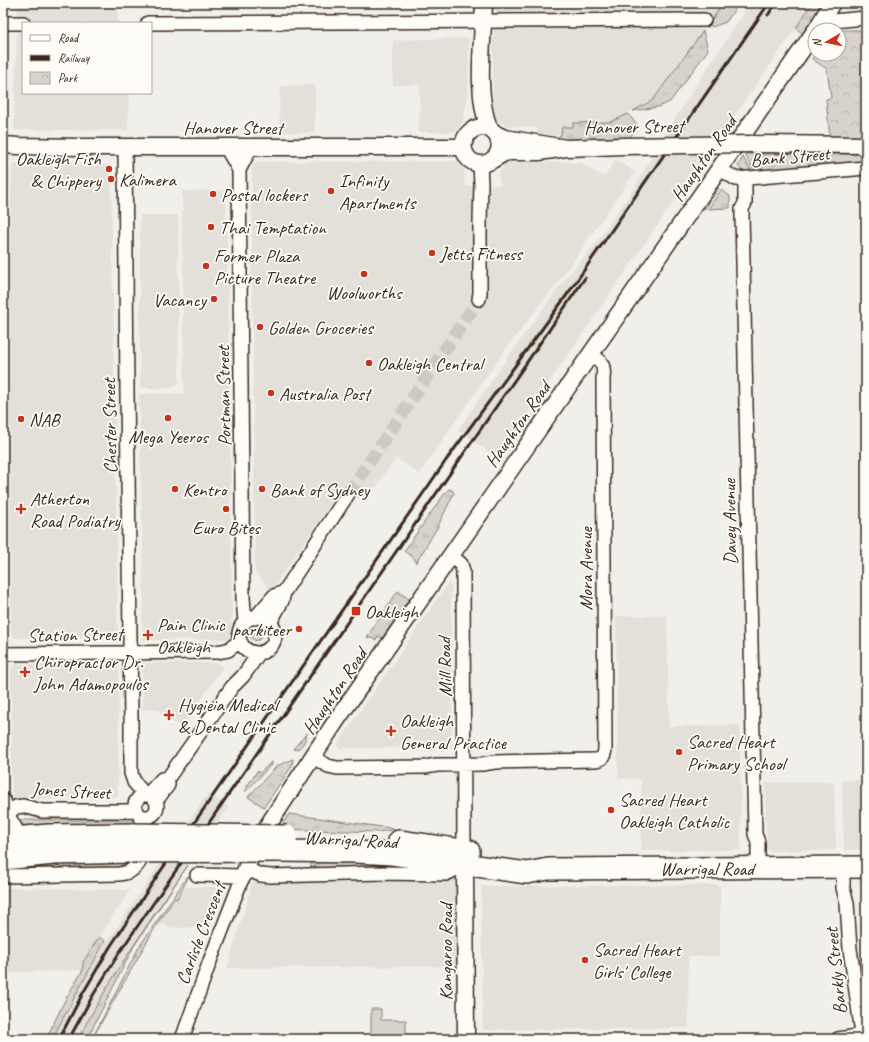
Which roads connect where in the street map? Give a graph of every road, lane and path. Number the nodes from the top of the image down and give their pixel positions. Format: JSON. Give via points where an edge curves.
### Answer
{"nodes":[{"id":1,"x":484,"y":3,"type":"edge"},
{"id":2,"x":864,"y":18,"type":"edge"},
{"id":3,"x":823,"y":19,"type":"edge"},
{"id":4,"x":704,"y":20,"type":"dead end"},
{"id":5,"x":484,"y":21,"type":"junction"},
{"id":6,"x":3,"y":23,"type":"edge"},
{"id":7,"x":22,"y":23,"type":"edge"},
{"id":8,"x":152,"y":23,"type":"edge"},
{"id":9,"x":481,"y":95,"type":"junction"},
{"id":10,"x":470,"y":131,"type":"junction"},
{"id":11,"x":492,"y":131,"type":"junction"},
{"id":12,"x":3,"y":145,"type":"edge"},
{"id":13,"x":866,"y":145,"type":"edge"},
{"id":14,"x":125,"y":147,"type":"junction"},
{"id":15,"x":226,"y":147,"type":"junction"},
{"id":16,"x":251,"y":147,"type":"junction"},
{"id":17,"x":463,"y":147,"type":"junction"},
{"id":18,"x":566,"y":148,"type":"junction"},
{"id":19,"x":487,"y":162,"type":"junction"},
{"id":20,"x":866,"y":168,"type":"edge"},
{"id":21,"x":720,"y":169,"type":"junction"},
{"id":22,"x":239,"y":170,"type":"junction"},
{"id":23,"x":740,"y":179,"type":"junction"},
{"id":24,"x":479,"y":299,"type":"tunnel mouth"},
{"id":25,"x":588,"y":358,"type":"junction"},
{"id":26,"x":348,"y":494,"type":"tunnel mouth"},
{"id":27,"x":451,"y":555,"type":"junction"},
{"id":28,"x":442,"y":569,"type":"junction"},
{"id":29,"x":462,"y":578,"type":"junction"},
{"id":30,"x":284,"y":592,"type":"junction"},
{"id":31,"x":250,"y":620,"type":"junction"},
{"id":32,"x":270,"y":623,"type":"junction"},
{"id":33,"x":243,"y":645,"type":"junction"},
{"id":34,"x":131,"y":652,"type":"junction"},
{"id":35,"x":259,"y":653,"type":"junction"},
{"id":36,"x":3,"y":654,"type":"edge"},
{"id":37,"x":232,"y":687,"type":"junction"},
{"id":38,"x":313,"y":757,"type":"junction"},
{"id":39,"x":465,"y":764,"type":"junction"},
{"id":40,"x":149,"y":797,"type":"junction"},
{"id":41,"x":5,"y":808,"type":"edge"},
{"id":42,"x":140,"y":829,"type":"junction"},
{"id":43,"x":11,"y":838,"type":"edge"},
{"id":44,"x":257,"y":842,"type":"joint"},
{"id":45,"x":465,"y":858,"type":"junction"},
{"id":46,"x":3,"y":859,"type":"edge"},
{"id":47,"x":755,"y":867,"type":"junction"},
{"id":48,"x":853,"y":867,"type":"edge"},
{"id":49,"x":245,"y":872,"type":"junction"},
{"id":50,"x":197,"y":875,"type":"dead end"},
{"id":51,"x":3,"y":876,"type":"edge"},
{"id":52,"x":860,"y":1036,"type":"edge"},
{"id":53,"x":182,"y":1039,"type":"edge"},
{"id":54,"x":466,"y":1039,"type":"edge"},
{"id":55,"x":838,"y":1039,"type":"edge"}],
"edges":[{"from":1,"to":5,"type":"street"},
{"from":2,"to":3,"type":"street"},
{"from":3,"to":21,"type":"street","name":"Haughton Road"},
{"from":4,"to":5,"type":"street"},
{"from":5,"to":8,"type":"street"},
{"from":5,"to":9,"type":"street"},
{"from":6,"to":7,"type":"street"},
{"from":9,"to":10,"type":"street"},
{"from":9,"to":11,"type":"street","via":[[484,112]]},
{"from":10,"to":11,"type":"street","via":[[476,128]]},
{"from":10,"to":17,"type":"street"},
{"from":11,"to":18,"type":"street","name":"Hanover Street","via":[[505,138]]},
{"from":11,"to":19,"type":"street","via":[[499,139],[500,150]]},
{"from":12,"to":14,"type":"street","name":"Hanover Street"},
{"from":13,"to":18,"type":"street","name":"Hanover Street","bridge":true,"via":[[752,144]]},
{"from":14,"to":15,"type":"street","name":"Hanover Street"},
{"from":14,"to":34,"type":"street","name":"Chester Street"},
{"from":15,"to":16,"type":"street","name":"Hanover Street"},
{"from":15,"to":22,"type":"street","name":"Portman Street"},
{"from":16,"to":17,"type":"street","name":"Hanover Street"},
{"from":16,"to":22,"type":"street","name":"Portman Street"},
{"from":17,"to":19,"type":"street","via":[[470,160]]},
{"from":18,"to":19,"type":"street","name":"Hanover Street","via":[[539,152],[510,152]]},
{"from":19,"to":24,"type":"street","via":[[481,184]]},
{"from":20,"to":23,"type":"street","name":"Bank Street"},
{"from":21,"to":23,"type":"street","name":"Bank Street","via":[[729,176]]},
{"from":21,"to":25,"type":"street","name":"Haughton Road"},
{"from":22,"to":31,"type":"street","name":"Portman Street","via":[[243,598]]},
{"from":23,"to":47,"type":"street","name":"Davey Avenue","via":[[745,202],[742,209],[755,834],[758,842]]},
{"from":25,"to":27,"type":"street","name":"Haughton Road"},
{"from":25,"to":39,"type":"street","name":"Mora Avenue","via":[[594,370],[603,379],[603,757],[600,760]]},
{"from":26,"to":30,"type":"street"},
{"from":27,"to":28,"type":"street","name":"Haughton Road"},
{"from":27,"to":29,"type":"street","name":"Mill Road","via":[[463,568]]},
{"from":28,"to":29,"type":"street","via":[[457,573]]},
{"from":28,"to":38,"type":"street","name":"Haughton Road"},
{"from":29,"to":39,"type":"street","name":"Mill Road"},
{"from":30,"to":31,"type":"street","via":[[274,596]]},
{"from":30,"to":32,"type":"street"},
{"from":31,"to":32,"type":"street","via":[[260,618]]},
{"from":31,"to":33,"type":"street","via":[[240,631]]},
{"from":32,"to":35,"type":"street","via":[[275,634],[274,640],[267,650]]},
{"from":33,"to":34,"type":"street","name":"Station Street","via":[[216,652]]},
{"from":33,"to":35,"type":"street","via":[[254,653]]},
{"from":33,"to":37,"type":"street","via":[[242,662]]},
{"from":34,"to":36,"type":"street","name":"Station Street"},
{"from":34,"to":40,"type":"street","name":"Chester Street","via":[[131,773],[134,782]]},
{"from":35,"to":37,"type":"street"},
{"from":37,"to":40,"type":"street","via":[[168,778],[168,785]]},
{"from":38,"to":39,"type":"street","via":[[337,768]]},
{"from":38,"to":44,"type":"street","name":"Haughton Road"},
{"from":39,"to":45,"type":"street","name":"Mill Road"},
{"from":40,"to":42,"type":"street","via":[[137,802],[136,805]]},
{"from":40,"to":42,"type":"street","via":[[157,809]]},
{"from":41,"to":42,"type":"street","name":"Jones Street","via":[[23,806]]},
{"from":41,"to":43,"type":"street"},
{"from":42,"to":43,"type":"highway","name":"Warrigal Road"},
{"from":42,"to":45,"type":"highway","name":"Warrigal Road","bridge":true,"via":[[356,852]]},
{"from":42,"to":46,"type":"highway","name":"Warrigal Road","via":[[54,854]]},
{"from":42,"to":51,"type":"street","via":[[139,863],[125,874]]},
{"from":44,"to":49,"type":"street","name":"Carlisle Crescent"},
{"from":45,"to":47,"type":"highway","name":"Warrigal Road","via":[[527,861],[548,869]]},
{"from":45,"to":49,"type":"street","name":"Warrigal Road","via":[[446,874],[271,876]]},
{"from":45,"to":54,"type":"street","name":"Kangaroo Road"},
{"from":47,"to":48,"type":"highway","name":"Warrigal Road"},
{"from":48,"to":52,"type":"street","name":"Barkly Street","via":[[847,903]]},
{"from":49,"to":50,"type":"street","name":"Warrigal Road"},
{"from":49,"to":53,"type":"street","name":"Carlisle Crescent"},
{"from":52,"to":55,"type":"street"}]}
